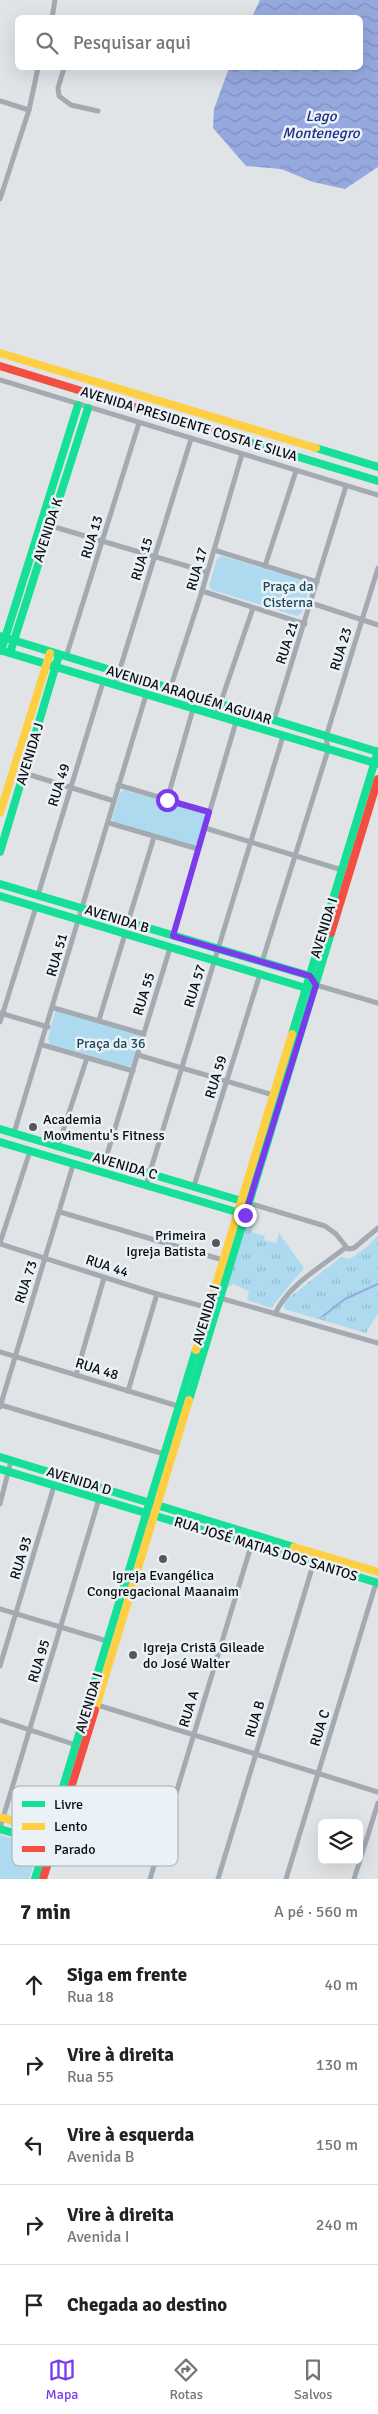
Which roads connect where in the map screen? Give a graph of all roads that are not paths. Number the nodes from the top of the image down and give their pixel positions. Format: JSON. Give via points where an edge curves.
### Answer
{"nodes":[{"id":1,"x":55,"y":0,"type":"edge"},
{"id":2,"x":52,"y":15,"type":"edge"},
{"id":3,"x":38,"y":70,"type":"edge"},
{"id":4,"x":63,"y":70,"type":"edge"},
{"id":5,"x":0,"y":101,"type":"edge"},
{"id":6,"x":29,"y":110,"type":"junction"},
{"id":7,"x":98,"y":111,"type":"dead end"},
{"id":8,"x":0,"y":199,"type":"edge"},
{"id":9,"x":0,"y":353,"type":"edge"},
{"id":10,"x":0,"y":366,"type":"edge"},
{"id":11,"x":0,"y":380,"type":"edge"},
{"id":12,"x":78,"y":405,"type":"junction"},
{"id":13,"x":88,"y":408,"type":"junction"},
{"id":14,"x":139,"y":423,"type":"junction"},
{"id":15,"x":286,"y":438,"type":"junction"},
{"id":16,"x":191,"y":439,"type":"junction"},
{"id":17,"x":281,"y":452,"type":"junction"},
{"id":18,"x":242,"y":454,"type":"junction"},
{"id":19,"x":378,"y":467,"type":"edge"},
{"id":20,"x":296,"y":470,"type":"junction"},
{"id":21,"x":378,"y":481,"type":"edge"},
{"id":22,"x":346,"y":486,"type":"junction"},
{"id":23,"x":378,"y":495,"type":"edge"},
{"id":24,"x":41,"y":523,"type":"junction"},
{"id":25,"x":49,"y":526,"type":"junction"},
{"id":26,"x":103,"y":542,"type":"junction"},
{"id":27,"x":214,"y":550,"type":"junction"},
{"id":28,"x":155,"y":556,"type":"junction"},
{"id":29,"x":265,"y":566,"type":"junction"},
{"id":30,"x":378,"y":568,"type":"edge"},
{"id":31,"x":207,"y":572,"type":"junction"},
{"id":32,"x":317,"y":582,"type":"junction"},
{"id":33,"x":202,"y":591,"type":"junction"},
{"id":34,"x":311,"y":603,"type":"junction"},
{"id":35,"x":253,"y":608,"type":"junction"},
{"id":36,"x":362,"y":620,"type":"junction"},
{"id":37,"x":305,"y":624,"type":"junction"},
{"id":38,"x":378,"y":625,"type":"edge"},
{"id":39,"x":2,"y":637,"type":"edge"},
{"id":40,"x":14,"y":641,"type":"junction"},
{"id":41,"x":0,"y":651,"type":"edge"},
{"id":42,"x":50,"y":652,"type":"junction"},
{"id":43,"x":10,"y":653,"type":"junction"},
{"id":44,"x":62,"y":656,"type":"junction"},
{"id":45,"x":48,"y":664,"type":"junction"},
{"id":46,"x":56,"y":667,"type":"junction"},
{"id":47,"x":118,"y":674,"type":"junction"},
{"id":48,"x":103,"y":682,"type":"junction"},
{"id":49,"x":115,"y":685,"type":"junction"},
{"id":50,"x":170,"y":689,"type":"junction"},
{"id":51,"x":146,"y":695,"type":"junction"},
{"id":52,"x":220,"y":705,"type":"junction"},
{"id":53,"x":193,"y":709,"type":"junction"},
{"id":54,"x":216,"y":716,"type":"junction"},
{"id":55,"x":274,"y":720,"type":"junction"},
{"id":56,"x":236,"y":722,"type":"junction"},
{"id":57,"x":282,"y":736,"type":"junction"},
{"id":58,"x":326,"y":737,"type":"junction"},
{"id":59,"x":328,"y":750,"type":"junction"},
{"id":60,"x":378,"y":752,"type":"edge"},
{"id":61,"x":376,"y":764,"type":"edge"},
{"id":62,"x":24,"y":773,"type":"junction"},
{"id":63,"x":378,"y":780,"type":"edge"},
{"id":64,"x":118,"y":785,"type":"junction"},
{"id":65,"x":70,"y":788,"type":"junction"},
{"id":66,"x":167,"y":800,"type":"junction"},
{"id":67,"x":114,"y":801,"type":"junction"},
{"id":68,"x":209,"y":812,"type":"junction"},
{"id":69,"x":0,"y":813,"type":"edge"},
{"id":70,"x":108,"y":823,"type":"junction"},
{"id":71,"x":205,"y":828,"type":"junction"},
{"id":72,"x":154,"y":837,"type":"junction"},
{"id":73,"x":2,"y":839,"type":"edge"},
{"id":74,"x":250,"y":841,"type":"junction"},
{"id":75,"x":198,"y":850,"type":"junction"},
{"id":76,"x":0,"y":852,"type":"edge"},
{"id":77,"x":296,"y":856,"type":"junction"},
{"id":78,"x":342,"y":870,"type":"junction"},
{"id":79,"x":0,"y":884,"type":"edge"},
{"id":80,"x":38,"y":895,"type":"junction"},
{"id":81,"x":0,"y":896,"type":"edge"},
{"id":82,"x":36,"y":907,"type":"junction"},
{"id":83,"x":82,"y":908,"type":"junction"},
{"id":84,"x":79,"y":920,"type":"junction"},
{"id":85,"x":128,"y":922,"type":"junction"},
{"id":86,"x":125,"y":934,"type":"junction"},
{"id":87,"x":173,"y":936,"type":"junction"},
{"id":88,"x":170,"y":948,"type":"junction"},
{"id":89,"x":218,"y":948,"type":"junction"},
{"id":90,"x":215,"y":960,"type":"junction"},
{"id":91,"x":262,"y":962,"type":"junction"},
{"id":92,"x":260,"y":974,"type":"junction"},
{"id":93,"x":310,"y":976,"type":"junction"},
{"id":94,"x":316,"y":985,"type":"junction"},
{"id":95,"x":306,"y":988,"type":"junction"},
{"id":96,"x":378,"y":1003,"type":"edge"},
{"id":97,"x":54,"y":1008,"type":"junction"},
{"id":98,"x":1,"y":1013,"type":"edge"},
{"id":99,"x":99,"y":1020,"type":"junction"},
{"id":100,"x":0,"y":1022,"type":"edge"},
{"id":101,"x":48,"y":1026,"type":"junction"},
{"id":102,"x":144,"y":1034,"type":"junction"},
{"id":103,"x":43,"y":1045,"type":"junction"},
{"id":104,"x":138,"y":1055,"type":"junction"},
{"id":105,"x":87,"y":1058,"type":"junction"},
{"id":106,"x":181,"y":1066,"type":"junction"},
{"id":107,"x":133,"y":1071,"type":"junction"},
{"id":108,"x":227,"y":1080,"type":"junction"},
{"id":109,"x":273,"y":1095,"type":"junction"},
{"id":110,"x":1,"y":1130,"type":"edge"},
{"id":111,"x":14,"y":1133,"type":"junction"},
{"id":112,"x":0,"y":1140,"type":"edge"},
{"id":113,"x":58,"y":1146,"type":"junction"},
{"id":114,"x":30,"y":1152,"type":"junction"},
{"id":115,"x":105,"y":1161,"type":"junction"},
{"id":116,"x":73,"y":1165,"type":"junction"},
{"id":117,"x":150,"y":1173,"type":"junction"},
{"id":118,"x":146,"y":1185,"type":"junction"},
{"id":119,"x":194,"y":1186,"type":"junction"},
{"id":120,"x":240,"y":1201,"type":"junction"},
{"id":121,"x":249,"y":1204,"type":"junction"},
{"id":122,"x":60,"y":1212,"type":"junction"},
{"id":123,"x":241,"y":1214,"type":"junction"},
{"id":124,"x":378,"y":1228,"type":"edge"},
{"id":125,"x":0,"y":1244,"type":"edge"},
{"id":126,"x":347,"y":1249,"type":"junction"},
{"id":127,"x":46,"y":1258,"type":"junction"},
{"id":128,"x":223,"y":1260,"type":"junction"},
{"id":129,"x":104,"y":1278,"type":"junction"},
{"id":130,"x":157,"y":1294,"type":"junction"},
{"id":131,"x":220,"y":1298,"type":"junction"},
{"id":132,"x":209,"y":1308,"type":"junction"},
{"id":133,"x":276,"y":1314,"type":"junction"},
{"id":134,"x":378,"y":1343,"type":"edge"},
{"id":135,"x":0,"y":1352,"type":"edge"},
{"id":136,"x":14,"y":1356,"type":"junction"},
{"id":137,"x":76,"y":1375,"type":"junction"},
{"id":138,"x":128,"y":1391,"type":"junction"},
{"id":139,"x":0,"y":1406,"type":"edge"},
{"id":140,"x":183,"y":1407,"type":"junction"},
{"id":141,"x":164,"y":1454,"type":"junction"},
{"id":142,"x":0,"y":1457,"type":"edge"},
{"id":143,"x":11,"y":1460,"type":"junction"},
{"id":144,"x":0,"y":1469,"type":"edge"},
{"id":145,"x":10,"y":1472,"type":"junction"},
{"id":146,"x":54,"y":1486,"type":"junction"},
{"id":147,"x":99,"y":1499,"type":"junction"},
{"id":148,"x":149,"y":1502,"type":"junction"},
{"id":149,"x":0,"y":1504,"type":"edge"},
{"id":150,"x":157,"y":1505,"type":"junction"},
{"id":151,"x":150,"y":1514,"type":"junction"},
{"id":152,"x":251,"y":1546,"type":"junction"},
{"id":153,"x":313,"y":1564,"type":"junction"},
{"id":154,"x":134,"y":1567,"type":"junction"},
{"id":155,"x":378,"y":1572,"type":"edge"},
{"id":156,"x":377,"y":1583,"type":"edge"},
{"id":157,"x":0,"y":1608,"type":"edge"},
{"id":158,"x":16,"y":1614,"type":"junction"},
{"id":159,"x":61,"y":1626,"type":"junction"},
{"id":160,"x":107,"y":1641,"type":"junction"},
{"id":161,"x":0,"y":1666,"type":"edge"},
{"id":162,"x":92,"y":1704,"type":"junction"},
{"id":163,"x":0,"y":1720,"type":"edge"},
{"id":164,"x":30,"y":1729,"type":"junction"},
{"id":165,"x":193,"y":1734,"type":"junction"},
{"id":166,"x":76,"y":1745,"type":"junction"},
{"id":167,"x":256,"y":1755,"type":"junction"},
{"id":168,"x":318,"y":1773,"type":"junction"},
{"id":169,"x":65,"y":1786,"type":"edge"},
{"id":170,"x":67,"y":1786,"type":"edge"},
{"id":171,"x":178,"y":1786,"type":"edge"},
{"id":172,"x":378,"y":1792,"type":"edge"},
{"id":173,"x":378,"y":1803,"type":"edge"},
{"id":174,"x":2,"y":1817,"type":"edge"},
{"id":175,"x":0,"y":1829,"type":"edge"},
{"id":176,"x":12,"y":1833,"type":"edge"},
{"id":177,"x":41,"y":1866,"type":"edge"},
{"id":178,"x":46,"y":1866,"type":"edge"},
{"id":179,"x":154,"y":1866,"type":"edge"},
{"id":180,"x":35,"y":1879,"type":"edge"},
{"id":181,"x":43,"y":1879,"type":"edge"},
{"id":182,"x":150,"y":1879,"type":"edge"},
{"id":183,"x":218,"y":1879,"type":"edge"},
{"id":184,"x":286,"y":1879,"type":"edge"},
{"id":185,"x":354,"y":1879,"type":"edge"}],
"edges":[{"from":1,"to":2,"type":"street"},
{"from":3,"to":6,"type":"street"},
{"from":4,"to":7,"type":"street","via":[[59,96],[71,104]]},
{"from":5,"to":6,"type":"street"},
{"from":6,"to":8,"type":"street"},
{"from":9,"to":15,"type":"street","name":"AVENIDA PRESIDENTE COSTA E SILVA"},
{"from":10,"to":17,"type":"street","name":"AVENIDA PRESIDENTE COSTA E SILVA"},
{"from":11,"to":12,"type":"street"},
{"from":12,"to":13,"type":"street"},
{"from":12,"to":24,"type":"street","name":"AVENIDA K"},
{"from":13,"to":14,"type":"street"},
{"from":13,"to":25,"type":"street","name":"AVENIDA K"},
{"from":14,"to":16,"type":"street"},
{"from":14,"to":26,"type":"street","name":"RUA 13"},
{"from":15,"to":17,"type":"street"},
{"from":15,"to":19,"type":"street","name":"AVENIDA PRESIDENTE COSTA E SILVA"},
{"from":16,"to":18,"type":"street"},
{"from":16,"to":28,"type":"street","name":"RUA 15"},
{"from":17,"to":21,"type":"street","name":"AVENIDA PRESIDENTE COSTA E SILVA"},
{"from":18,"to":20,"type":"street"},
{"from":18,"to":27,"type":"street","name":"RUA 17"},
{"from":20,"to":22,"type":"street"},
{"from":20,"to":29,"type":"street"},
{"from":22,"to":23,"type":"street"},
{"from":22,"to":32,"type":"street","name":"RUA 21"},
{"from":24,"to":25,"type":"street"},
{"from":24,"to":39,"type":"street","name":"AVENIDA K"},
{"from":25,"to":26,"type":"street"},
{"from":25,"to":40,"type":"street","name":"AVENIDA K"},
{"from":26,"to":28,"type":"street"},
{"from":26,"to":44,"type":"street","name":"RUA 13"},
{"from":27,"to":29,"type":"street"},
{"from":27,"to":31,"type":"street","name":"RUA 17"},
{"from":28,"to":31,"type":"street"},
{"from":28,"to":47,"type":"street","name":"RUA 15"},
{"from":29,"to":32,"type":"street"},
{"from":30,"to":36,"type":"street","name":"RUA 23"},
{"from":31,"to":33,"type":"street","name":"RUA 17"},
{"from":32,"to":34,"type":"street","name":"RUA 21"},
{"from":33,"to":35,"type":"street"},
{"from":33,"to":50,"type":"street","name":"RUA 17"},
{"from":34,"to":36,"type":"street"},
{"from":34,"to":37,"type":"street","name":"RUA 21"},
{"from":35,"to":37,"type":"street"},
{"from":35,"to":52,"type":"street"},
{"from":36,"to":38,"type":"street"},
{"from":36,"to":58,"type":"street","name":"RUA 23"},
{"from":37,"to":55,"type":"street","name":"RUA 21"},
{"from":39,"to":40,"type":"street","name":"AVENIDA ARAQUÉM AGUIAR"},
{"from":39,"to":41,"type":"street","name":"AVENIDA K"},
{"from":40,"to":42,"type":"street","name":"AVENIDA ARAQUÉM AGUIAR"},
{"from":40,"to":43,"type":"street","name":"AVENIDA K"},
{"from":41,"to":43,"type":"street","name":"AVENIDA ARAQUÉM AGUIAR"},
{"from":42,"to":44,"type":"street","name":"AVENIDA ARAQUÉM AGUIAR"},
{"from":42,"to":45,"type":"street","name":"AVENIDA J"},
{"from":43,"to":45,"type":"street","name":"AVENIDA ARAQUÉM AGUIAR"},
{"from":44,"to":46,"type":"street","name":"AVENIDA J"},
{"from":44,"to":47,"type":"street","name":"AVENIDA ARAQUÉM AGUIAR"},
{"from":45,"to":46,"type":"street","name":"AVENIDA ARAQUÉM AGUIAR"},
{"from":45,"to":69,"type":"street","name":"AVENIDA J"},
{"from":46,"to":48,"type":"street","name":"AVENIDA ARAQUÉM AGUIAR"},
{"from":46,"to":62,"type":"street","name":"AVENIDA J"},
{"from":47,"to":49,"type":"street","name":"RUA 15"},
{"from":47,"to":50,"type":"street","name":"AVENIDA ARAQUÉM AGUIAR"},
{"from":48,"to":49,"type":"street","name":"AVENIDA ARAQUÉM AGUIAR"},
{"from":48,"to":65,"type":"street","name":"RUA 49"},
{"from":49,"to":51,"type":"street","name":"AVENIDA ARAQUÉM AGUIAR"},
{"from":50,"to":52,"type":"street","name":"AVENIDA ARAQUÉM AGUIAR"},
{"from":51,"to":53,"type":"street","name":"AVENIDA ARAQUÉM AGUIAR"},
{"from":51,"to":64,"type":"street","name":"RUA 51"},
{"from":52,"to":54,"type":"street"},
{"from":52,"to":55,"type":"street","name":"AVENIDA ARAQUÉM AGUIAR"},
{"from":53,"to":54,"type":"street","name":"AVENIDA ARAQUÉM AGUIAR"},
{"from":53,"to":66,"type":"street"},
{"from":54,"to":56,"type":"street","name":"AVENIDA ARAQUÉM AGUIAR"},
{"from":55,"to":58,"type":"street","name":"AVENIDA ARAQUÉM AGUIAR"},
{"from":56,"to":57,"type":"street","name":"AVENIDA ARAQUÉM AGUIAR"},
{"from":56,"to":68,"type":"street"},
{"from":57,"to":59,"type":"street","name":"AVENIDA ARAQUÉM AGUIAR"},
{"from":57,"to":74,"type":"street","name":"RUA 57"},
{"from":58,"to":59,"type":"street"},
{"from":58,"to":60,"type":"street","name":"AVENIDA ARAQUÉM AGUIAR"},
{"from":59,"to":61,"type":"street","name":"AVENIDA ARAQUÉM AGUIAR"},
{"from":59,"to":77,"type":"street"},
{"from":60,"to":61,"type":"street","name":"AVENIDA I"},
{"from":61,"to":78,"type":"street","name":"AVENIDA I"},
{"from":62,"to":65,"type":"street"},
{"from":62,"to":73,"type":"street","name":"AVENIDA J"},
{"from":63,"to":94,"type":"street","name":"AVENIDA I"},
{"from":64,"to":66,"type":"street"},
{"from":64,"to":67,"type":"street","name":"RUA 51"},
{"from":65,"to":67,"type":"street"},
{"from":65,"to":80,"type":"street","name":"RUA 49"},
{"from":66,"to":68,"type":"street"},
{"from":67,"to":70,"type":"street","name":"RUA 51"},
{"from":68,"to":71,"type":"street"},
{"from":70,"to":72,"type":"street"},
{"from":70,"to":83,"type":"street","name":"RUA 51"},
{"from":71,"to":74,"type":"street"},
{"from":71,"to":75,"type":"street"},
{"from":72,"to":75,"type":"street"},
{"from":72,"to":85,"type":"street"},
{"from":73,"to":76,"type":"street","name":"AVENIDA J"},
{"from":74,"to":77,"type":"street"},
{"from":74,"to":89,"type":"street","name":"RUA 57"},
{"from":75,"to":87,"type":"street"},
{"from":77,"to":78,"type":"street"},
{"from":77,"to":91,"type":"street"},
{"from":78,"to":93,"type":"street","name":"AVENIDA I"},
{"from":79,"to":80,"type":"street","name":"AVENIDA B"},
{"from":80,"to":83,"type":"street","name":"AVENIDA B"},
{"from":81,"to":82,"type":"street","name":"AVENIDA B"},
{"from":82,"to":84,"type":"street","name":"AVENIDA B"},
{"from":82,"to":98,"type":"street"},
{"from":83,"to":84,"type":"street","name":"RUA 51"},
{"from":83,"to":85,"type":"street","name":"AVENIDA B"},
{"from":84,"to":86,"type":"street","name":"AVENIDA B"},
{"from":84,"to":97,"type":"street","name":"RUA 51"},
{"from":85,"to":87,"type":"street","name":"AVENIDA B"},
{"from":86,"to":88,"type":"street","name":"AVENIDA B"},
{"from":86,"to":99,"type":"street"},
{"from":87,"to":89,"type":"street","name":"AVENIDA B"},
{"from":88,"to":90,"type":"street","name":"AVENIDA B"},
{"from":88,"to":102,"type":"street","name":"RUA 55"},
{"from":89,"to":90,"type":"street","name":"RUA 57"},
{"from":89,"to":91,"type":"street","name":"AVENIDA B"},
{"from":90,"to":92,"type":"street","name":"AVENIDA B"},
{"from":90,"to":106,"type":"street","name":"RUA 57"},
{"from":91,"to":93,"type":"street","name":"AVENIDA B"},
{"from":92,"to":95,"type":"street","name":"AVENIDA B"},
{"from":92,"to":108,"type":"street","name":"RUA 59"},
{"from":93,"to":94,"type":"street"},
{"from":93,"to":95,"type":"street","name":"AVENIDA I"},
{"from":94,"to":95,"type":"street"},
{"from":94,"to":96,"type":"street"},
{"from":94,"to":121,"type":"street","name":"AVENIDA I"},
{"from":95,"to":109,"type":"street","name":"AVENIDA I"},
{"from":97,"to":99,"type":"street"},
{"from":97,"to":101,"type":"street","name":"RUA 51"},
{"from":98,"to":100,"type":"street"},
{"from":98,"to":101,"type":"street"},
{"from":99,"to":102,"type":"street"},
{"from":101,"to":103,"type":"street","name":"RUA 51"},
{"from":102,"to":104,"type":"street","name":"RUA 55"},
{"from":103,"to":105,"type":"street"},
{"from":103,"to":111,"type":"street","name":"RUA 51"},
{"from":104,"to":106,"type":"street"},
{"from":104,"to":107,"type":"street","name":"RUA 55"},
{"from":105,"to":107,"type":"street"},
{"from":105,"to":113,"type":"street"},
{"from":106,"to":108,"type":"street"},
{"from":106,"to":117,"type":"street","name":"RUA 57"},
{"from":107,"to":115,"type":"street","name":"RUA 55"},
{"from":108,"to":109,"type":"street"},
{"from":108,"to":119,"type":"street","name":"RUA 59"},
{"from":109,"to":120,"type":"street","name":"AVENIDA I"},
{"from":110,"to":111,"type":"street","name":"AVENIDA C"},
{"from":110,"to":112,"type":"street"},
{"from":111,"to":113,"type":"street","name":"AVENIDA C"},
{"from":112,"to":114,"type":"street","name":"AVENIDA C"},
{"from":113,"to":115,"type":"street","name":"AVENIDA C"},
{"from":114,"to":116,"type":"street","name":"AVENIDA C"},
{"from":114,"to":125,"type":"street"},
{"from":115,"to":117,"type":"street","name":"AVENIDA C"},
{"from":116,"to":118,"type":"street","name":"AVENIDA C"},
{"from":116,"to":122,"type":"street","name":"RUA 73"},
{"from":117,"to":118,"type":"street","name":"RUA 57"},
{"from":117,"to":119,"type":"street","name":"AVENIDA C"},
{"from":118,"to":123,"type":"street","name":"AVENIDA C"},
{"from":119,"to":120,"type":"street","name":"AVENIDA C"},
{"from":120,"to":121,"type":"street","name":"AVENIDA C"},
{"from":120,"to":123,"type":"street","name":"AVENIDA I"},
{"from":121,"to":123,"type":"street","name":"AVENIDA I"},
{"from":121,"to":126,"type":"street","via":[[325,1226]]},
{"from":122,"to":127,"type":"street","name":"RUA 73"},
{"from":122,"to":128,"type":"street"},
{"from":123,"to":128,"type":"street","name":"AVENIDA I"},
{"from":123,"to":131,"type":"street","name":"AVENIDA I"},
{"from":124,"to":126,"type":"street","via":[[354,1248]]},
{"from":125,"to":127,"type":"street","name":"RUA 44"},
{"from":126,"to":133,"type":"street","via":[[294,1288],[281,1302]]},
{"from":127,"to":129,"type":"street","name":"RUA 44"},
{"from":127,"to":136,"type":"street","name":"RUA 73"},
{"from":128,"to":132,"type":"street","name":"AVENIDA I"},
{"from":129,"to":130,"type":"street","name":"RUA 44"},
{"from":129,"to":137,"type":"street"},
{"from":130,"to":132,"type":"street","name":"RUA 44"},
{"from":130,"to":138,"type":"street"},
{"from":131,"to":133,"type":"street"},
{"from":131,"to":140,"type":"street","name":"AVENIDA I"},
{"from":132,"to":140,"type":"street","name":"AVENIDA I"},
{"from":133,"to":134,"type":"street"},
{"from":135,"to":136,"type":"street","name":"RUA 48"},
{"from":136,"to":137,"type":"street","name":"RUA 48"},
{"from":136,"to":139,"type":"street","name":"RUA 73"},
{"from":137,"to":138,"type":"street","name":"RUA 48"},
{"from":138,"to":140,"type":"street","name":"RUA 48"},
{"from":139,"to":141,"type":"street"},
{"from":140,"to":141,"type":"street","name":"AVENIDA I"},
{"from":140,"to":150,"type":"street","name":"AVENIDA I"},
{"from":141,"to":148,"type":"street","name":"AVENIDA I"},
{"from":142,"to":143,"type":"street","name":"AVENIDA D"},
{"from":143,"to":145,"type":"street"},
{"from":143,"to":148,"type":"street","name":"AVENIDA D"},
{"from":144,"to":145,"type":"street","name":"AVENIDA D"},
{"from":145,"to":146,"type":"street","name":"AVENIDA D"},
{"from":145,"to":149,"type":"street"},
{"from":146,"to":147,"type":"street","name":"AVENIDA D"},
{"from":146,"to":158,"type":"street","name":"RUA 93"},
{"from":147,"to":151,"type":"street","name":"AVENIDA D"},
{"from":147,"to":159,"type":"street","name":"RUA 95"},
{"from":148,"to":150,"type":"street","name":"AVENIDA D"},
{"from":148,"to":151,"type":"street","name":"AVENIDA I"},
{"from":150,"to":151,"type":"street","name":"AVENIDA I"},
{"from":150,"to":155,"type":"street","name":"RUA JOSÉ MATIAS DOS SANTOS"},
{"from":151,"to":152,"type":"street","name":"RUA JOSÉ MATIAS DOS SANTOS"},
{"from":151,"to":154,"type":"street","name":"AVENIDA I"},
{"from":152,"to":153,"type":"street","name":"RUA JOSÉ MATIAS DOS SANTOS"},
{"from":152,"to":165,"type":"street","name":"RUA A"},
{"from":153,"to":156,"type":"street","name":"RUA JOSÉ MATIAS DOS SANTOS"},
{"from":153,"to":167,"type":"street","name":"RUA B"},
{"from":154,"to":160,"type":"street","name":"AVENIDA I"},
{"from":154,"to":162,"type":"street","name":"AVENIDA I"},
{"from":156,"to":168,"type":"street","name":"RUA C"},
{"from":157,"to":158,"type":"street"},
{"from":158,"to":159,"type":"street"},
{"from":158,"to":161,"type":"street","name":"RUA 93"},
{"from":159,"to":160,"type":"street"},
{"from":159,"to":164,"type":"street","name":"RUA 95"},
{"from":160,"to":162,"type":"street","name":"AVENIDA I"},
{"from":162,"to":165,"type":"street"},
{"from":162,"to":166,"type":"street","name":"AVENIDA I"},
{"from":162,"to":170,"type":"street","name":"AVENIDA I"},
{"from":163,"to":164,"type":"street"},
{"from":164,"to":166,"type":"street"},
{"from":164,"to":174,"type":"street","name":"RUA 95"},
{"from":165,"to":167,"type":"street"},
{"from":165,"to":171,"type":"street","name":"RUA A"},
{"from":166,"to":169,"type":"street","name":"AVENIDA I"},
{"from":167,"to":168,"type":"street"},
{"from":167,"to":183,"type":"street","name":"RUA B"},
{"from":168,"to":172,"type":"street"},
{"from":168,"to":184,"type":"street","name":"RUA C"},
{"from":173,"to":185,"type":"street"},
{"from":174,"to":175,"type":"street","name":"RUA 95"},
{"from":175,"to":176,"type":"street"},
{"from":177,"to":180,"type":"street","name":"AVENIDA I"},
{"from":178,"to":181,"type":"street","name":"AVENIDA I"},
{"from":179,"to":182,"type":"street","name":"RUA A"}]}
